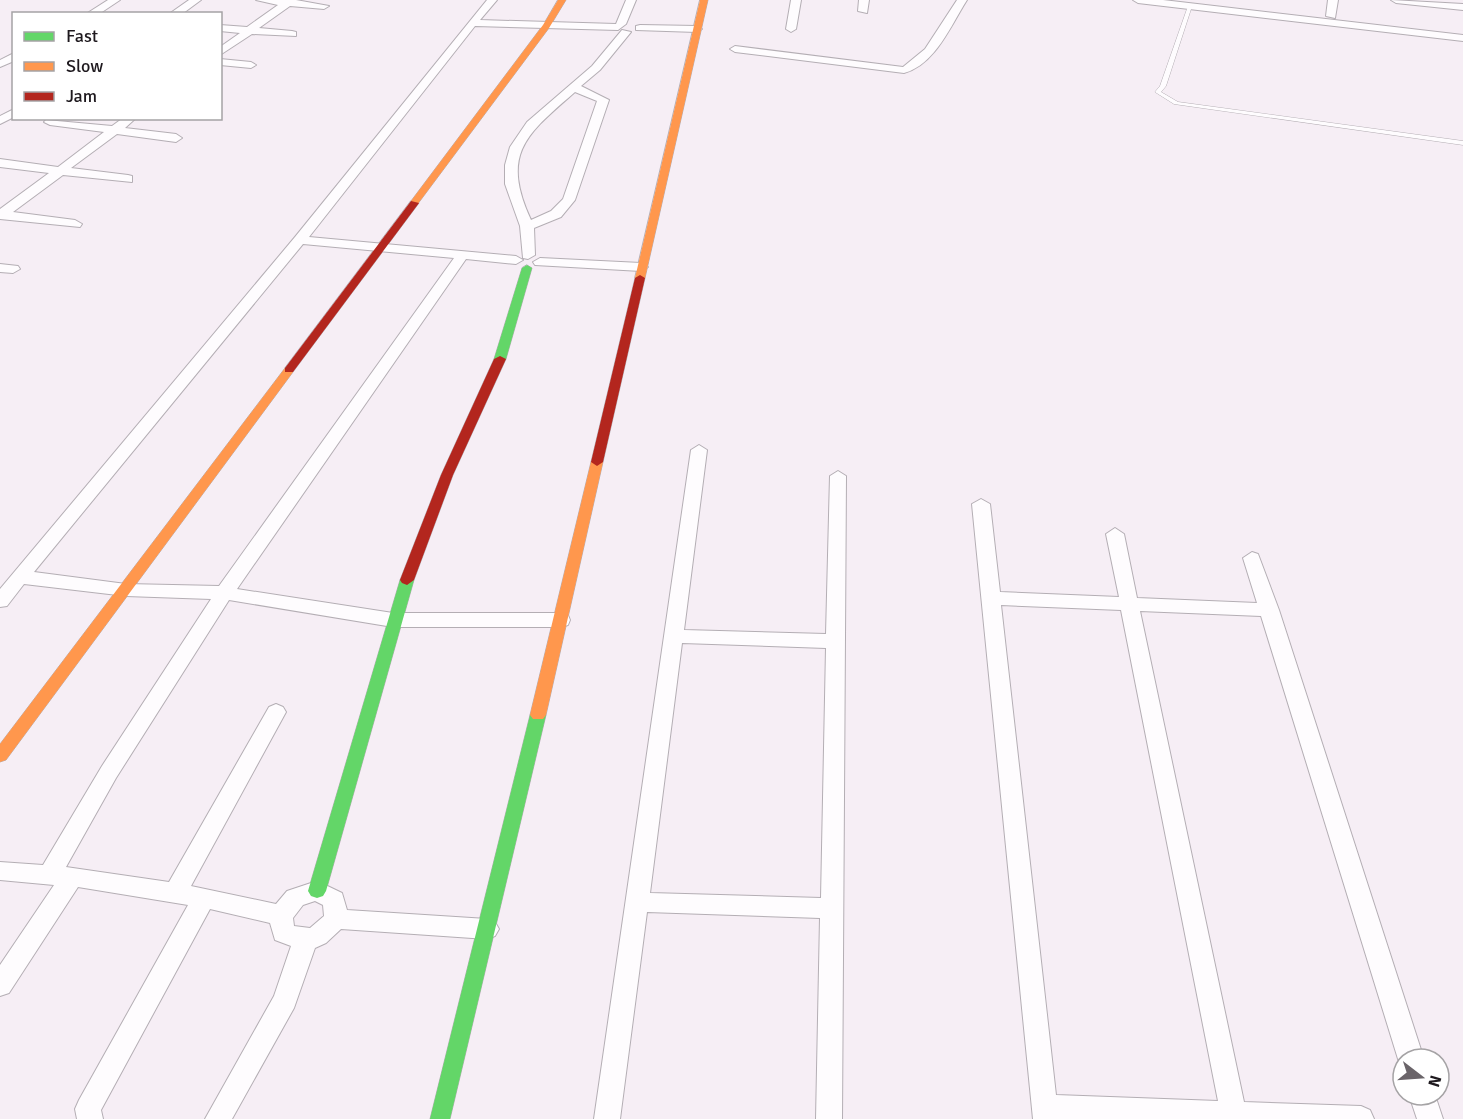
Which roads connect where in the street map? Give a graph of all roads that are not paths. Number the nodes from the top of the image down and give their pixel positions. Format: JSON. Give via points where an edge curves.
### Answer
{"nodes":[{"id":1,"x":115,"y":0,"type":"edge"},
{"id":2,"x":196,"y":0,"type":"edge"},
{"id":3,"x":261,"y":0,"type":"edge"},
{"id":4,"x":492,"y":0,"type":"edge"},
{"id":5,"x":562,"y":0,"type":"edge"},
{"id":6,"x":631,"y":0,"type":"edge"},
{"id":7,"x":704,"y":0,"type":"edge"},
{"id":8,"x":796,"y":0,"type":"edge"},
{"id":9,"x":962,"y":0,"type":"edge"},
{"id":10,"x":1138,"y":0,"type":"edge"},
{"id":11,"x":1333,"y":0,"type":"edge"},
{"id":12,"x":289,"y":1,"type":"edge"},
{"id":13,"x":1187,"y":2,"type":"edge"},
{"id":14,"x":324,"y":6,"type":"dead end"},
{"id":15,"x":1463,"y":7,"type":"edge"},
{"id":16,"x":1402,"y":9,"type":"edge"},
{"id":17,"x":94,"y":12,"type":"edge"},
{"id":18,"x":177,"y":12,"type":"edge"},
{"id":19,"x":1331,"y":16,"type":"dead end"},
{"id":20,"x":472,"y":23,"type":"junction"},
{"id":21,"x":546,"y":26,"type":"junction"},
{"id":22,"x":222,"y":28,"type":"edge"},
{"id":23,"x":621,"y":28,"type":"junction"},
{"id":24,"x":697,"y":29,"type":"junction"},
{"id":25,"x":791,"y":29,"type":"dead end"},
{"id":26,"x":250,"y":30,"type":"junction"},
{"id":27,"x":292,"y":34,"type":"dead end"},
{"id":28,"x":1463,"y":38,"type":"edge"},
{"id":29,"x":735,"y":49,"type":"dead end"},
{"id":30,"x":222,"y":51,"type":"edge"},
{"id":31,"x":222,"y":62,"type":"edge"},
{"id":32,"x":251,"y":65,"type":"dead end"},
{"id":33,"x":574,"y":87,"type":"junction"},
{"id":34,"x":128,"y":120,"type":"edge"},
{"id":35,"x":50,"y":122,"type":"dead end"},
{"id":36,"x":114,"y":131,"type":"junction"},
{"id":37,"x":177,"y":138,"type":"dead end"},
{"id":38,"x":1463,"y":143,"type":"edge"},
{"id":39,"x":0,"y":164,"type":"edge"},
{"id":40,"x":60,"y":171,"type":"junction"},
{"id":41,"x":128,"y":179,"type":"dead end"},
{"id":42,"x":1,"y":215,"type":"edge"},
{"id":43,"x":75,"y":224,"type":"dead end"},
{"id":44,"x":527,"y":226,"type":"junction"},
{"id":45,"x":300,"y":240,"type":"junction"},
{"id":46,"x":380,"y":247,"type":"junction"},
{"id":47,"x":462,"y":255,"type":"junction"},
{"id":48,"x":528,"y":261,"type":"junction"},
{"id":49,"x":641,"y":267,"type":"junction"},
{"id":50,"x":699,"y":450,"type":"dead end"},
{"id":51,"x":838,"y":476,"type":"dead end"},
{"id":52,"x":981,"y":504,"type":"dead end"},
{"id":53,"x":1116,"y":534,"type":"dead end"},
{"id":54,"x":1252,"y":558,"type":"dead end"},
{"id":55,"x":20,"y":577,"type":"junction"},
{"id":56,"x":126,"y":590,"type":"junction"},
{"id":57,"x":224,"y":593,"type":"junction"},
{"id":58,"x":992,"y":598,"type":"junction"},
{"id":59,"x":0,"y":601,"type":"edge"},
{"id":60,"x":1129,"y":604,"type":"junction"},
{"id":61,"x":1270,"y":610,"type":"junction"},
{"id":62,"x":393,"y":620,"type":"junction"},
{"id":63,"x":561,"y":620,"type":"junction"},
{"id":64,"x":672,"y":636,"type":"junction"},
{"id":65,"x":834,"y":641,"type":"junction"},
{"id":66,"x":276,"y":712,"type":"dead end"},
{"id":67,"x":0,"y":756,"type":"edge"},
{"id":68,"x":0,"y":871,"type":"edge"},
{"id":69,"x":61,"y":876,"type":"junction"},
{"id":70,"x":317,"y":891,"type":"junction"},
{"id":71,"x":175,"y":893,"type":"junction"},
{"id":72,"x":204,"y":898,"type":"junction"},
{"id":73,"x":637,"y":902,"type":"junction"},
{"id":74,"x":831,"y":908,"type":"junction"},
{"id":75,"x":281,"y":915,"type":"junction"},
{"id":76,"x":336,"y":919,"type":"junction"},
{"id":77,"x":487,"y":929,"type":"junction"},
{"id":78,"x":305,"y":941,"type":"junction"},
{"id":79,"x":0,"y":985,"type":"edge"},
{"id":80,"x":1407,"y":1047,"type":"edge"},
{"id":81,"x":1045,"y":1113,"type":"edge"},
{"id":82,"x":1234,"y":1117,"type":"edge"},
{"id":83,"x":90,"y":1119,"type":"edge"},
{"id":84,"x":218,"y":1119,"type":"edge"},
{"id":85,"x":440,"y":1119,"type":"edge"},
{"id":86,"x":607,"y":1119,"type":"edge"},
{"id":87,"x":829,"y":1119,"type":"edge"},
{"id":88,"x":1360,"y":1119,"type":"edge"}],
"edges":[{"from":1,"to":17,"type":"street"},
{"from":2,"to":18,"type":"street"},
{"from":3,"to":12,"type":"street"},
{"from":4,"to":20,"type":"street"},
{"from":5,"to":21,"type":"street"},
{"from":6,"to":23,"type":"street"},
{"from":7,"to":24,"type":"street"},
{"from":8,"to":25,"type":"street"},
{"from":9,"to":29,"type":"street","via":[[927,53],[911,69]]},
{"from":10,"to":13,"type":"street"},
{"from":11,"to":19,"type":"street"},
{"from":12,"to":14,"type":"street"},
{"from":12,"to":26,"type":"street"},
{"from":13,"to":28,"type":"street"},
{"from":13,"to":38,"type":"lane","via":[[1158,92],[1176,103]]},
{"from":15,"to":16,"type":"street"},
{"from":20,"to":21,"type":"street"},
{"from":20,"to":45,"type":"street"},
{"from":21,"to":23,"type":"street"},
{"from":21,"to":46,"type":"street"},
{"from":22,"to":26,"type":"street"},
{"from":23,"to":24,"type":"street"},
{"from":23,"to":33,"type":"street","via":[[596,68]]},
{"from":24,"to":49,"type":"street"},
{"from":26,"to":27,"type":"street"},
{"from":26,"to":30,"type":"street"},
{"from":31,"to":32,"type":"street"},
{"from":33,"to":44,"type":"street","via":[[531,124],[516,147],[511,184]]},
{"from":33,"to":44,"type":"street","via":[[603,100],[569,200],[555,214]]},
{"from":34,"to":36,"type":"street"},
{"from":35,"to":36,"type":"street"},
{"from":36,"to":37,"type":"street"},
{"from":36,"to":40,"type":"street"},
{"from":39,"to":40,"type":"street"},
{"from":40,"to":41,"type":"street"},
{"from":40,"to":42,"type":"street"},
{"from":42,"to":43,"type":"street"},
{"from":44,"to":48,"type":"street"},
{"from":45,"to":46,"type":"street"},
{"from":45,"to":55,"type":"street"},
{"from":46,"to":47,"type":"street"},
{"from":46,"to":56,"type":"street"},
{"from":47,"to":48,"type":"street"},
{"from":47,"to":57,"type":"street"},
{"from":48,"to":49,"type":"street"},
{"from":48,"to":62,"type":"street","via":[[496,372],[443,486]]},
{"from":49,"to":63,"type":"street"},
{"from":50,"to":64,"type":"street"},
{"from":51,"to":65,"type":"street"},
{"from":52,"to":58,"type":"street"},
{"from":53,"to":60,"type":"street"},
{"from":54,"to":61,"type":"street"},
{"from":55,"to":56,"type":"street"},
{"from":55,"to":59,"type":"street"},
{"from":56,"to":57,"type":"street"},
{"from":56,"to":67,"type":"street"},
{"from":57,"to":62,"type":"street"},
{"from":57,"to":69,"type":"street","via":[[109,772]]},
{"from":58,"to":60,"type":"street"},
{"from":58,"to":81,"type":"street"},
{"from":60,"to":61,"type":"street"},
{"from":60,"to":82,"type":"street"},
{"from":61,"to":80,"type":"street"},
{"from":62,"to":63,"type":"street"},
{"from":62,"to":70,"type":"street"},
{"from":63,"to":77,"type":"street"},
{"from":64,"to":65,"type":"street"},
{"from":64,"to":73,"type":"street"},
{"from":65,"to":74,"type":"street"},
{"from":66,"to":71,"type":"street"},
{"from":68,"to":69,"type":"street"},
{"from":69,"to":71,"type":"street"},
{"from":69,"to":79,"type":"street"},
{"from":70,"to":75,"type":"street","via":[[295,898]]},
{"from":70,"to":76,"type":"street","via":[[334,900]]},
{"from":71,"to":72,"type":"street"},
{"from":72,"to":75,"type":"street"},
{"from":72,"to":83,"type":"street","via":[[88,1109]]},
{"from":73,"to":74,"type":"street"},
{"from":73,"to":86,"type":"street"},
{"from":74,"to":87,"type":"street"},
{"from":75,"to":78,"type":"street","via":[[283,933]]},
{"from":76,"to":77,"type":"street"},
{"from":76,"to":78,"type":"street","via":[[323,934]]},
{"from":77,"to":85,"type":"street"},
{"from":78,"to":84,"type":"street","via":[[285,1000]]},
{"from":81,"to":82,"type":"street"},
{"from":82,"to":88,"type":"street"}]}
